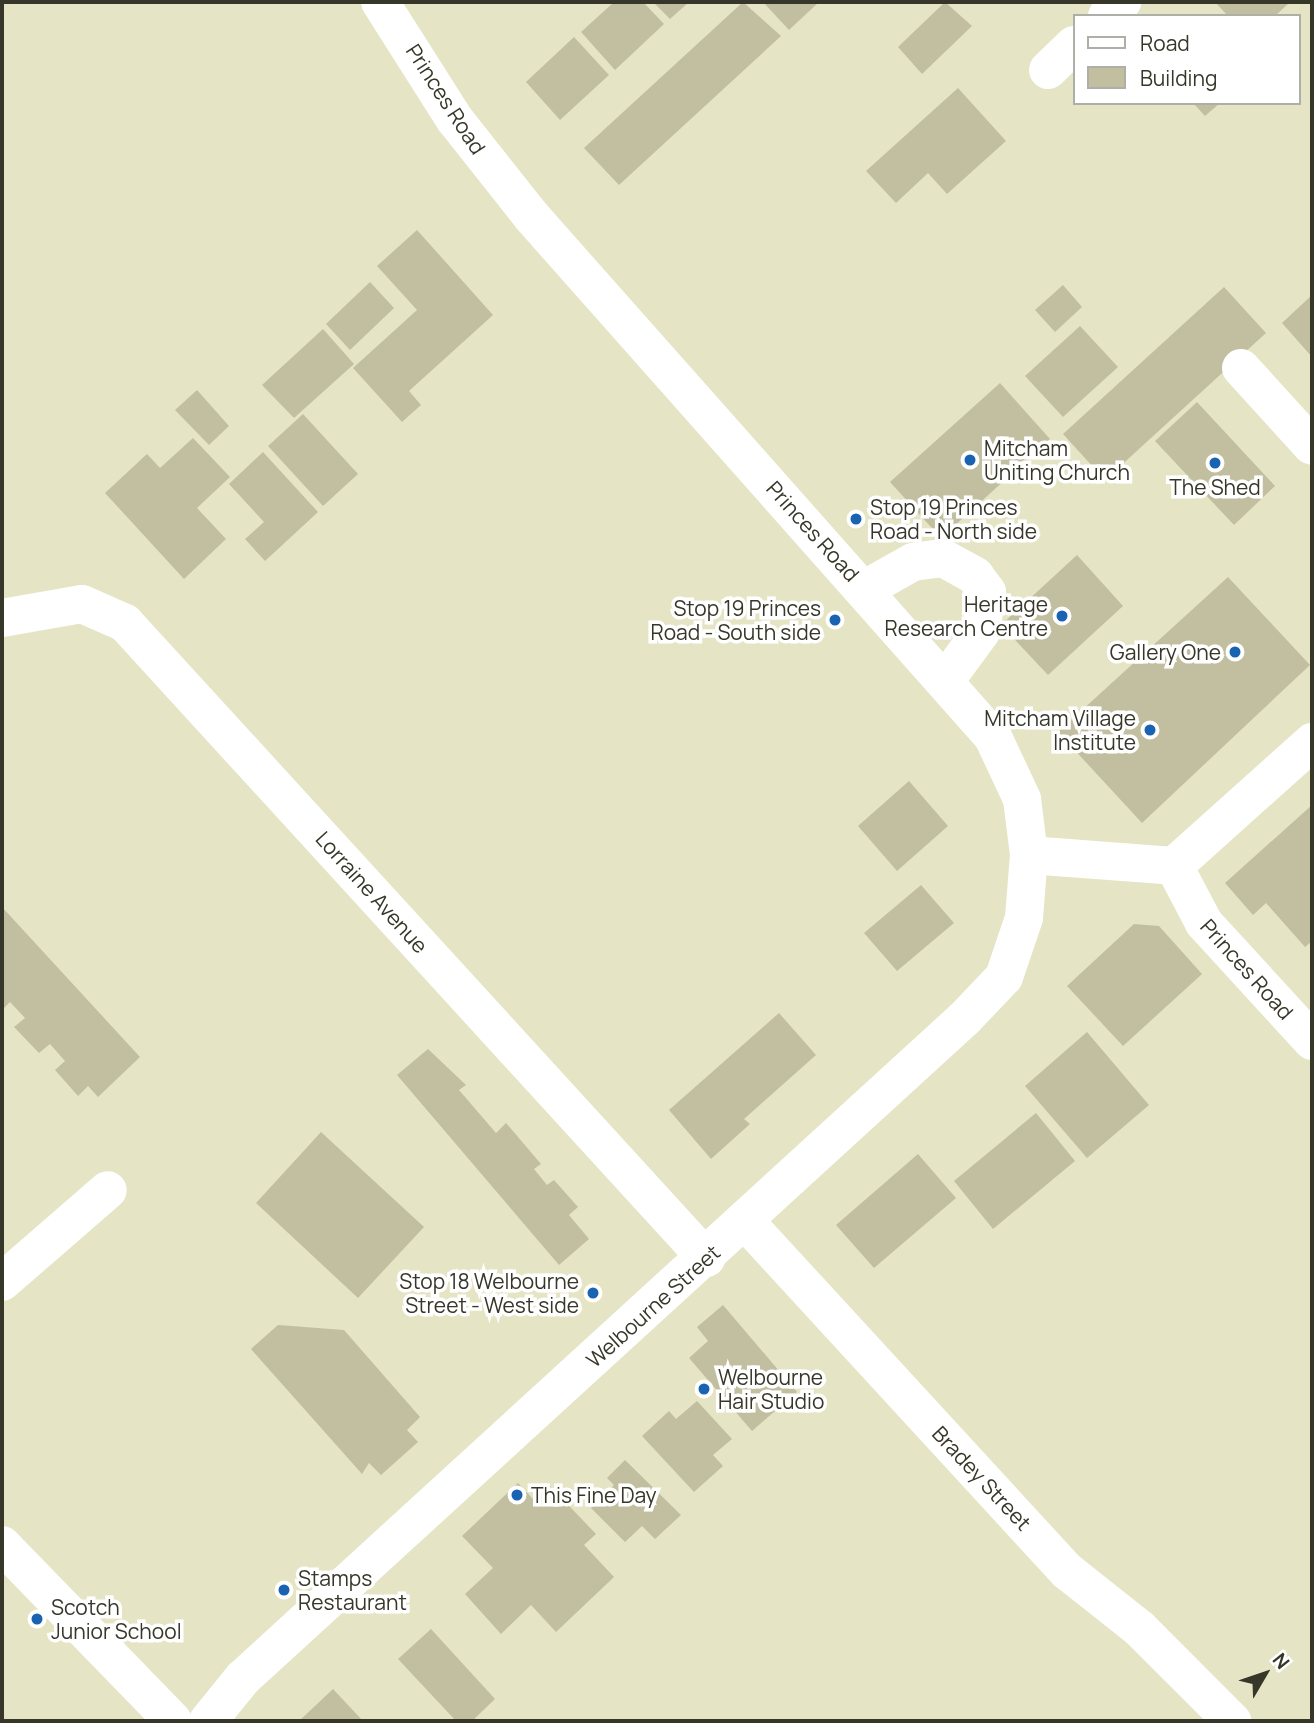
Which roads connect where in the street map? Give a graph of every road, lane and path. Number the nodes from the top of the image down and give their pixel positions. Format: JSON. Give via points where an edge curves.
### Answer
{"nodes":[{"id":1,"x":380,"y":2,"type":"edge"},
{"id":2,"x":1122,"y":2,"type":"edge"},
{"id":3,"x":1109,"y":14,"type":"edge"},
{"id":4,"x":1241,"y":368,"type":"dead end"},
{"id":5,"x":1312,"y":446,"type":"edge"},
{"id":6,"x":865,"y":589,"type":"junction"},
{"id":7,"x":2,"y":618,"type":"edge"},
{"id":8,"x":945,"y":681,"type":"junction"},
{"id":9,"x":1312,"y":742,"type":"edge"},
{"id":10,"x":1029,"y":855,"type":"junction"},
{"id":11,"x":1174,"y":866,"type":"junction"},
{"id":12,"x":1312,"y":1041,"type":"edge"},
{"id":13,"x":108,"y":1190,"type":"dead end"},
{"id":14,"x":745,"y":1222,"type":"junction"},
{"id":15,"x":706,"y":1258,"type":"junction"},
{"id":16,"x":2,"y":1282,"type":"edge"},
{"id":17,"x":2,"y":1545,"type":"edge"},
{"id":18,"x":197,"y":1721,"type":"edge"},
{"id":19,"x":1232,"y":1721,"type":"edge"}],
"edges":[{"from":1,"to":6,"type":"street","name":"Princes Road","via":[[455,120],[532,217]]},
{"from":2,"to":3,"type":"street"},
{"from":4,"to":5,"type":"street"},
{"from":6,"to":8,"type":"street","name":"Princes Road"},
{"from":6,"to":8,"type":"street","via":[[913,562],[943,558],[975,576],[987,592],[981,632]]},
{"from":7,"to":15,"type":"street","name":"Lorraine Avenue","via":[[82,604],[125,624]]},
{"from":8,"to":10,"type":"street","name":"Princes Road","via":[[993,737],[1022,799]]},
{"from":9,"to":11,"type":"street"},
{"from":10,"to":11,"type":"street"},
{"from":10,"to":14,"type":"street","name":"Welbourne Street","via":[[1024,918],[1004,976]]},
{"from":11,"to":12,"type":"street","name":"Princes Road","via":[[1204,923]]},
{"from":13,"to":16,"type":"street"},
{"from":14,"to":15,"type":"street","name":"Welbourne Street"},
{"from":14,"to":19,"type":"street","name":"Bradey Street","via":[[1067,1571],[1139,1628]]},
{"from":15,"to":18,"type":"street","name":"Welbourne Street"},
{"from":17,"to":18,"type":"street"}]}
